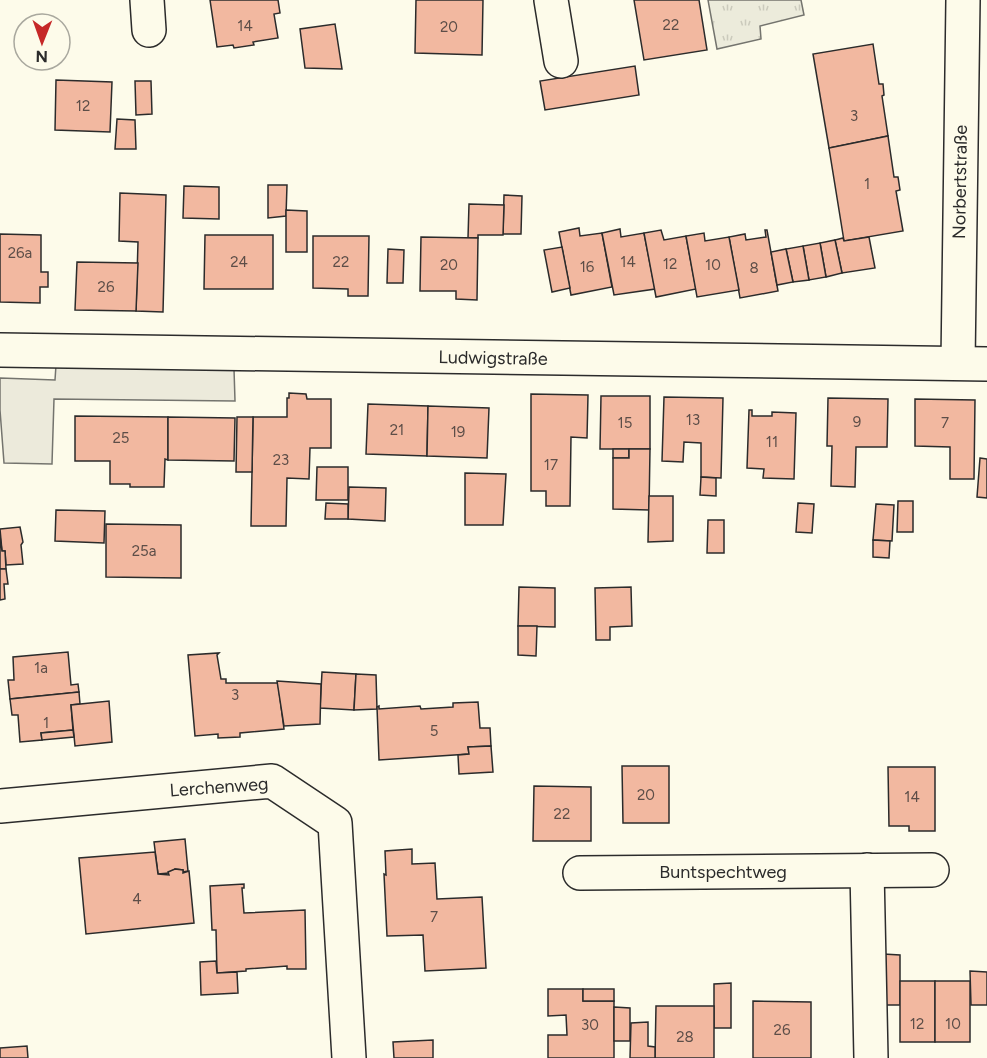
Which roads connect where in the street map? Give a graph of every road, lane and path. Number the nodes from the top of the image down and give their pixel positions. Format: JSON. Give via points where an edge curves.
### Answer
{"nodes":[{"id":1,"x":551,"y":0,"type":"edge"},
{"id":2,"x":963,"y":0,"type":"edge"},
{"id":3,"x":561,"y":61,"type":"dead end"},
{"id":4,"x":0,"y":350,"type":"edge"},
{"id":5,"x":973,"y":364,"type":"edge"},
{"id":6,"x":0,"y":806,"type":"edge"},
{"id":7,"x":867,"y":870,"type":"junction"},
{"id":8,"x":932,"y":870,"type":"dead end"},
{"id":9,"x":580,"y":873,"type":"dead end"},
{"id":10,"x":349,"y":1058,"type":"edge"},
{"id":11,"x":871,"y":1058,"type":"edge"}],
"edges":[{"from":1,"to":3,"type":"street"},
{"from":2,"to":5,"type":"street","name":"Norbertstraße"},
{"from":4,"to":5,"type":"street","name":"Ludwigstraße"},
{"from":6,"to":10,"type":"street","name":"Lerchenweg","via":[[272,781],[335,823]]},
{"from":7,"to":8,"type":"street","name":"Buntspechtweg"},
{"from":7,"to":9,"type":"street","name":"Buntspechtweg"},
{"from":7,"to":11,"type":"street"}]}
